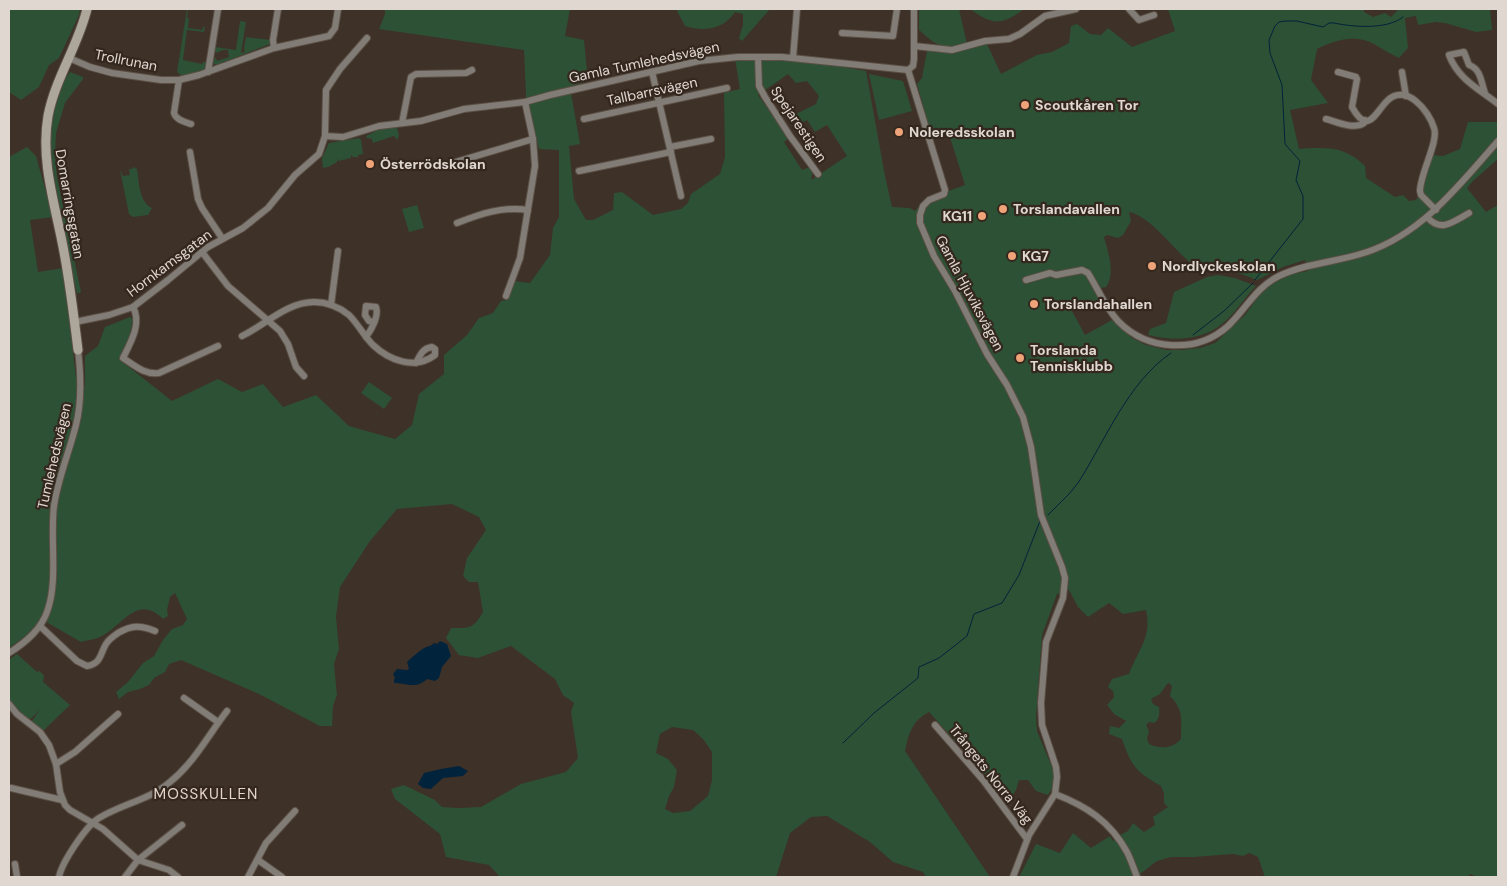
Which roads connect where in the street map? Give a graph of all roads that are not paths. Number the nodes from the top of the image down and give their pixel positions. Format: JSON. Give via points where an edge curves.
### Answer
{"nodes":[{"id":1,"x":87,"y":9,"type":"edge"},
{"id":2,"x":218,"y":9,"type":"edge"},
{"id":3,"x":278,"y":9,"type":"edge"},
{"id":4,"x":338,"y":9,"type":"edge"},
{"id":5,"x":797,"y":9,"type":"edge"},
{"id":6,"x":897,"y":9,"type":"edge"},
{"id":7,"x":914,"y":9,"type":"edge"},
{"id":8,"x":1076,"y":9,"type":"edge"},
{"id":9,"x":1129,"y":9,"type":"edge"},
{"id":10,"x":1056,"y":11,"type":"edge"},
{"id":11,"x":1154,"y":15,"type":"dead end"},
{"id":12,"x":842,"y":33,"type":"dead end"},
{"id":13,"x":367,"y":38,"type":"dead end"},
{"id":14,"x":914,"y":46,"type":"junction"},
{"id":15,"x":274,"y":48,"type":"junction"},
{"id":16,"x":758,"y":57,"type":"junction"},
{"id":17,"x":69,"y":58,"type":"junction"},
{"id":18,"x":793,"y":58,"type":"junction"},
{"id":19,"x":472,"y":70,"type":"dead end"},
{"id":20,"x":908,"y":70,"type":"junction"},
{"id":21,"x":208,"y":72,"type":"junction"},
{"id":22,"x":652,"y":72,"type":"junction"},
{"id":23,"x":1338,"y":72,"type":"dead end"},
{"id":24,"x":1402,"y":72,"type":"dead end"},
{"id":25,"x":179,"y":80,"type":"junction"},
{"id":26,"x":727,"y":88,"type":"dead end"},
{"id":27,"x":1484,"y":92,"type":"junction"},
{"id":28,"x":1406,"y":96,"type":"junction"},
{"id":29,"x":525,"y":102,"type":"junction"},
{"id":30,"x":659,"y":102,"type":"junction"},
{"id":31,"x":1498,"y":104,"type":"edge"},
{"id":32,"x":584,"y":118,"type":"dead end"},
{"id":33,"x":1326,"y":119,"type":"dead end"},
{"id":34,"x":1365,"y":120,"type":"junction"},
{"id":35,"x":402,"y":123,"type":"junction"},
{"id":36,"x":191,"y":124,"type":"dead end"},
{"id":37,"x":325,"y":136,"type":"junction"},
{"id":38,"x":533,"y":139,"type":"junction"},
{"id":39,"x":711,"y":139,"type":"dead end"},
{"id":40,"x":1498,"y":141,"type":"edge"},
{"id":41,"x":670,"y":150,"type":"junction"},
{"id":42,"x":190,"y":152,"type":"dead end"},
{"id":43,"x":439,"y":167,"type":"dead end"},
{"id":44,"x":579,"y":171,"type":"dead end"},
{"id":45,"x":818,"y":174,"type":"dead end"},
{"id":46,"x":680,"y":196,"type":"dead end"},
{"id":47,"x":528,"y":210,"type":"junction"},
{"id":48,"x":1436,"y":210,"type":"junction"},
{"id":49,"x":1468,"y":213,"type":"dead end"},
{"id":50,"x":1427,"y":217,"type":"junction"},
{"id":51,"x":457,"y":223,"type":"dead end"},
{"id":52,"x":222,"y":238,"type":"junction"},
{"id":53,"x":338,"y":251,"type":"dead end"},
{"id":54,"x":202,"y":252,"type":"junction"},
{"id":55,"x":1026,"y":280,"type":"dead end"},
{"id":56,"x":506,"y":296,"type":"dead end"},
{"id":57,"x":331,"y":305,"type":"junction"},
{"id":58,"x":133,"y":306,"type":"junction"},
{"id":59,"x":269,"y":320,"type":"junction"},
{"id":60,"x":75,"y":322,"type":"junction"},
{"id":61,"x":373,"y":322,"type":"dead end"},
{"id":62,"x":242,"y":336,"type":"dead end"},
{"id":63,"x":366,"y":337,"type":"junction"},
{"id":64,"x":218,"y":346,"type":"dead end"},
{"id":65,"x":78,"y":350,"type":"joint"},
{"id":66,"x":416,"y":363,"type":"dead end"},
{"id":67,"x":304,"y":376,"type":"dead end"},
{"id":68,"x":40,"y":626,"type":"junction"},
{"id":69,"x":155,"y":631,"type":"dead end"},
{"id":70,"x":9,"y":653,"type":"edge"},
{"id":71,"x":184,"y":698,"type":"dead end"},
{"id":72,"x":9,"y":704,"type":"edge"},
{"id":73,"x":227,"y":711,"type":"dead end"},
{"id":74,"x":118,"y":714,"type":"dead end"},
{"id":75,"x":218,"y":722,"type":"junction"},
{"id":76,"x":935,"y":725,"type":"dead end"},
{"id":77,"x":56,"y":764,"type":"junction"},
{"id":78,"x":12,"y":788,"type":"dead end"},
{"id":79,"x":1055,"y":794,"type":"junction"},
{"id":80,"x":62,"y":800,"type":"junction"},
{"id":81,"x":295,"y":811,"type":"dead end"},
{"id":82,"x":95,"y":823,"type":"junction"},
{"id":83,"x":182,"y":826,"type":"dead end"},
{"id":84,"x":1027,"y":839,"type":"junction"},
{"id":85,"x":138,"y":860,"type":"junction"},
{"id":86,"x":258,"y":860,"type":"junction"},
{"id":87,"x":15,"y":864,"type":"dead end"},
{"id":88,"x":17,"y":877,"type":"edge"},
{"id":89,"x":59,"y":877,"type":"edge"},
{"id":90,"x":125,"y":877,"type":"edge"},
{"id":91,"x":178,"y":877,"type":"edge"},
{"id":92,"x":248,"y":877,"type":"edge"},
{"id":93,"x":282,"y":877,"type":"edge"},
{"id":94,"x":1013,"y":877,"type":"edge"},
{"id":95,"x":1137,"y":877,"type":"edge"}],
"edges":[{"from":1,"to":17,"type":"street","name":"Domarringsgatan"},
{"from":2,"to":21,"type":"street"},
{"from":3,"to":15,"type":"street"},
{"from":4,"to":15,"type":"street","name":"Trollrunan","via":[[335,28],[329,36]]},
{"from":5,"to":18,"type":"street"},
{"from":6,"to":12,"type":"street","via":[[893,36]]},
{"from":7,"to":14,"type":"street"},
{"from":8,"to":10,"type":"street"},
{"from":9,"to":11,"type":"street","via":[[1139,20]]},
{"from":10,"to":14,"type":"street","via":[[1009,39],[985,41],[952,50]]},
{"from":13,"to":37,"type":"street","via":[[326,90]]},
{"from":14,"to":20,"type":"street","via":[[913,66]]},
{"from":15,"to":21,"type":"street","name":"Trollrunan"},
{"from":16,"to":18,"type":"street","name":"Gamla Tumlehedsvägen"},
{"from":16,"to":22,"type":"street","name":"Gamla Tumlehedsvägen","via":[[700,61]]},
{"from":16,"to":45,"type":"street","name":"Spejarestigen","via":[[759,86]]},
{"from":17,"to":25,"type":"street","name":"Trollrunan","via":[[112,73]]},
{"from":17,"to":60,"type":"street","name":"Domarringsgatan","via":[[51,103],[46,148]]},
{"from":18,"to":20,"type":"street","name":"Gamla Tumlehedsvägen"},
{"from":19,"to":35,"type":"street","via":[[411,77]]},
{"from":20,"to":79,"type":"street","name":"Gamla Hjuviksvägen","via":[[945,190],[944,194],[923,206],[920,224],[934,256],[1019,408],[1031,447],[1041,515],[1064,574],[1063,598],[1046,642],[1041,703],[1042,725],[1056,767]]},
{"from":21,"to":25,"type":"street","name":"Trollrunan"},
{"from":22,"to":29,"type":"street","name":"Gamla Tumlehedsvägen"},
{"from":22,"to":30,"type":"street"},
{"from":23,"to":34,"type":"street","via":[[1356,77],[1352,107]]},
{"from":24,"to":28,"type":"street"},
{"from":25,"to":36,"type":"street","via":[[174,113],[183,122]]},
{"from":26,"to":30,"type":"street","name":"Tallbarrsvägen"},
{"from":27,"to":27,"type":"street","via":[[1479,71],[1469,66],[1464,52],[1449,55],[1455,69],[1466,81]]},
{"from":27,"to":31,"type":"street"},
{"from":28,"to":34,"type":"street","via":[[1391,98],[1374,118]]},
{"from":28,"to":48,"type":"street","via":[[1420,103],[1434,128],[1420,191]]},
{"from":29,"to":35,"type":"street","name":"Gamla Tumlehedsvägen","via":[[464,109]]},
{"from":29,"to":38,"type":"street"},
{"from":30,"to":32,"type":"street","name":"Tallbarrsvägen"},
{"from":30,"to":41,"type":"street"},
{"from":33,"to":34,"type":"street","via":[[1353,126],[1360,126]]},
{"from":35,"to":37,"type":"street","name":"Gamla Tumlehedsvägen","via":[[343,137]]},
{"from":37,"to":52,"type":"street","name":"Hornkamsgatan","via":[[318,154],[295,175],[268,208],[252,222]]},
{"from":38,"to":43,"type":"street"},
{"from":38,"to":47,"type":"street","via":[[535,166]]},
{"from":39,"to":41,"type":"street"},
{"from":40,"to":48,"type":"street"},
{"from":41,"to":44,"type":"street"},
{"from":41,"to":46,"type":"street"},
{"from":42,"to":52,"type":"street","via":[[198,199]]},
{"from":47,"to":51,"type":"street","via":[[506,208]]},
{"from":47,"to":56,"type":"street","via":[[520,258]]},
{"from":48,"to":50,"type":"street"},
{"from":49,"to":50,"type":"street","via":[[1447,225],[1438,226]]},
{"from":50,"to":55,"type":"street","via":[[1383,246],[1278,276],[1254,294],[1221,331],[1185,346],[1155,343],[1125,327],[1113,315],[1084,271],[1050,273]]},
{"from":52,"to":54,"type":"street","name":"Hornkamsgatan"},
{"from":53,"to":57,"type":"street"},
{"from":54,"to":58,"type":"street","name":"Hornkamsgatan"},
{"from":54,"to":59,"type":"street","via":[[228,286]]},
{"from":57,"to":59,"type":"street","via":[[303,303]]},
{"from":57,"to":63,"type":"street","via":[[349,315]]},
{"from":58,"to":60,"type":"street","name":"Hornkamsgatan"},
{"from":58,"to":64,"type":"street","via":[[137,320],[123,358],[142,371],[159,373]]},
{"from":59,"to":62,"type":"street"},
{"from":59,"to":67,"type":"street","via":[[285,338],[296,367]]},
{"from":60,"to":65,"type":"street","name":"Domarringsgatan"},
{"from":61,"to":63,"type":"street"},
{"from":63,"to":66,"type":"street","via":[[386,354]]},
{"from":65,"to":68,"type":"street","name":"Tumlehedsvägen","via":[[79,407],[56,492],[52,593]]},
{"from":68,"to":69,"type":"street","via":[[77,661],[87,666],[101,657],[110,640],[129,627],[140,626]]},
{"from":68,"to":70,"type":"street","name":"Tumlehedsvägen"},
{"from":71,"to":75,"type":"street"},
{"from":72,"to":77,"type":"street","via":[[43,736]]},
{"from":73,"to":75,"type":"street"},
{"from":74,"to":77,"type":"street","via":[[75,752]]},
{"from":75,"to":82,"type":"street","via":[[172,781]]},
{"from":76,"to":84,"type":"street","name":"Trångets Norra Väg","via":[[983,780]]},
{"from":77,"to":80,"type":"street"},
{"from":78,"to":80,"type":"street"},
{"from":79,"to":84,"type":"street","name":"Gamla Hjuviksvägen"},
{"from":79,"to":95,"type":"street","via":[[1078,803],[1108,825],[1127,851]]},
{"from":80,"to":82,"type":"street","via":[[70,810]]},
{"from":81,"to":86,"type":"street","via":[[266,843]]},
{"from":82,"to":85,"type":"street"},
{"from":82,"to":89,"type":"street","via":[[68,855]]},
{"from":83,"to":85,"type":"street"},
{"from":84,"to":94,"type":"street","name":"Gamla Hjuviksvägen"},
{"from":85,"to":90,"type":"street"},
{"from":85,"to":91,"type":"street","via":[[169,870]]},
{"from":86,"to":92,"type":"street"},
{"from":86,"to":93,"type":"street"},
{"from":87,"to":88,"type":"street"}]}
